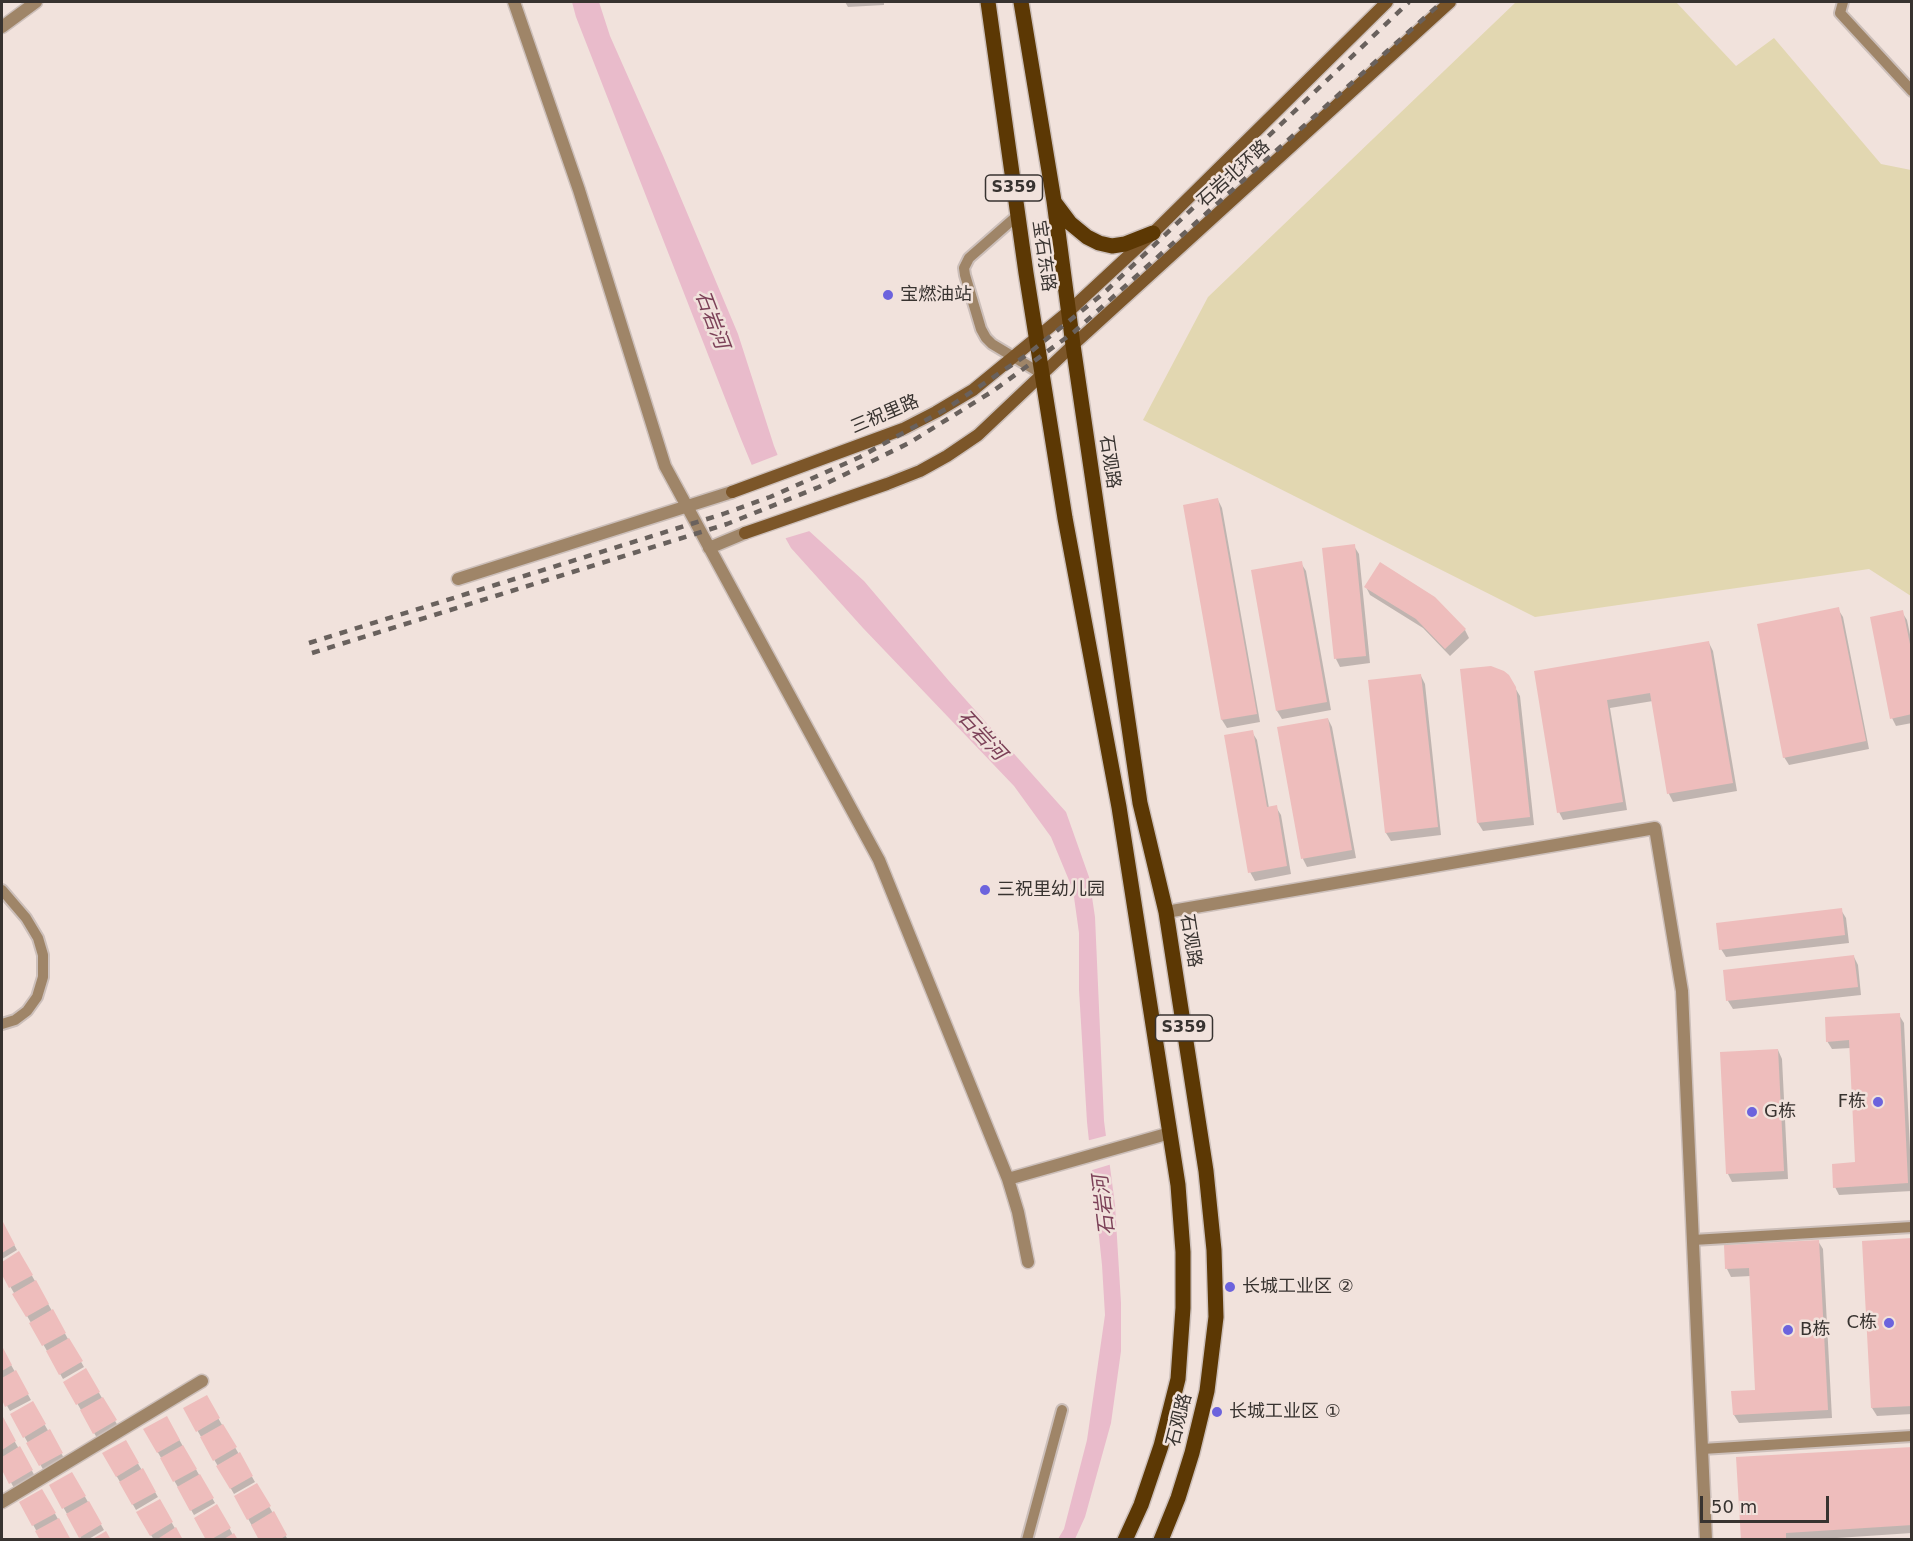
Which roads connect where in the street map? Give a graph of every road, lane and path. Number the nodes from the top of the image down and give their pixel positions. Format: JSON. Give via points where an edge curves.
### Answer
{"nodes":[{"id":1,"x":36,"y":2,"type":"edge"},
{"id":2,"x":514,"y":2,"type":"edge"},
{"id":3,"x":988,"y":2,"type":"edge"},
{"id":4,"x":1021,"y":2,"type":"edge"},
{"id":5,"x":1387,"y":2,"type":"edge"},
{"id":6,"x":1450,"y":2,"type":"edge"},
{"id":7,"x":1843,"y":2,"type":"edge"},
{"id":8,"x":2,"y":27,"type":"edge"},
{"id":9,"x":1911,"y":91,"type":"edge"},
{"id":10,"x":1054,"y":201,"type":"junction"},
{"id":11,"x":1018,"y":215,"type":"junction"},
{"id":12,"x":1153,"y":232,"type":"junction"},
{"id":13,"x":1068,"y":312,"type":"junction"},
{"id":14,"x":1036,"y":339,"type":"junction"},
{"id":15,"x":1072,"y":345,"type":"junction"},
{"id":16,"x":1015,"y":357,"type":"junction"},
{"id":17,"x":1042,"y":374,"type":"junction"},
{"id":18,"x":732,"y":492,"type":"joint"},
{"id":19,"x":686,"y":507,"type":"junction"},
{"id":20,"x":745,"y":533,"type":"joint"},
{"id":21,"x":709,"y":548,"type":"junction"},
{"id":22,"x":458,"y":579,"type":"dead end"},
{"id":23,"x":2,"y":890,"type":"edge"},
{"id":24,"x":1166,"y":912,"type":"junction"},
{"id":25,"x":2,"y":1024,"type":"edge"},
{"id":26,"x":1170,"y":1133,"type":"junction"},
{"id":27,"x":1008,"y":1179,"type":"junction"},
{"id":28,"x":1911,"y":1227,"type":"edge"},
{"id":29,"x":1693,"y":1240,"type":"junction"},
{"id":30,"x":1028,"y":1262,"type":"dead end"},
{"id":31,"x":202,"y":1381,"type":"dead end"},
{"id":32,"x":1062,"y":1410,"type":"dead end"},
{"id":33,"x":1911,"y":1436,"type":"edge"},
{"id":34,"x":1702,"y":1449,"type":"junction"},
{"id":35,"x":2,"y":1502,"type":"edge"},
{"id":36,"x":1027,"y":1539,"type":"edge"},
{"id":37,"x":1125,"y":1539,"type":"edge"},
{"id":38,"x":1161,"y":1539,"type":"edge"},
{"id":39,"x":1706,"y":1539,"type":"edge"}],
"edges":[{"from":1,"to":8,"type":"street"},
{"from":2,"to":19,"type":"street","via":[[579,190],[665,466]]},
{"from":3,"to":11,"type":"main road","name":"宝石东路","number":"S359"},
{"from":4,"to":10,"type":"main road","name":"宝石东路","number":"S359"},
{"from":5,"to":12,"type":"main road","name":"石岩北环路"},
{"from":6,"to":15,"type":"main road","name":"石岩北环路"},
{"from":7,"to":9,"type":"lane","via":[[1840,13]]},
{"from":10,"to":12,"type":"main road","via":[[1070,223],[1099,243],[1125,244]]},
{"from":10,"to":13,"type":"main road","name":"宝石东路","number":"S359"},
{"from":11,"to":14,"type":"main road","name":"宝石东路","number":"S359"},
{"from":11,"to":16,"type":"lane","via":[[969,258],[964,268],[986,338]]},
{"from":12,"to":13,"type":"main road","name":"石岩北环路"},
{"from":13,"to":14,"type":"main road","name":"石岩北环路"},
{"from":13,"to":15,"type":"main road","name":"宝石东路","number":"S359"},
{"from":14,"to":16,"type":"main road","name":"三祝里路"},
{"from":14,"to":17,"type":"main road","name":"宝石东路","number":"S359"},
{"from":15,"to":17,"type":"main road","name":"石岩北环路"},
{"from":15,"to":24,"type":"main road","name":"石观路","number":"S359","via":[[1140,803]]},
{"from":16,"to":17,"type":"lane"},
{"from":16,"to":18,"type":"main road","name":"三祝里路","via":[[973,390],[903,429]]},
{"from":17,"to":20,"type":"main road","via":[[978,435],[920,471]]},
{"from":17,"to":26,"type":"main road","name":"石观路","number":"S359","via":[[1119,807]]},
{"from":18,"to":19,"type":"street"},
{"from":19,"to":21,"type":"street"},
{"from":19,"to":22,"type":"street"},
{"from":20,"to":21,"type":"street"},
{"from":21,"to":27,"type":"street","via":[[879,860]]},
{"from":23,"to":25,"type":"lane","via":[[26,918],[44,955],[37,997],[27,1011]]},
{"from":24,"to":29,"type":"street","via":[[1655,828],[1682,991]]},
{"from":24,"to":38,"type":"main road","name":"石观路","number":"S359","via":[[1206,1171],[1216,1317],[1207,1391],[1195,1442]]},
{"from":26,"to":27,"type":"street"},
{"from":26,"to":37,"type":"main road","name":"石观路","via":[[1183,1252],[1178,1379],[1161,1446]]},
{"from":27,"to":30,"type":"street"},
{"from":28,"to":29,"type":"lane"},
{"from":29,"to":34,"type":"street"},
{"from":31,"to":35,"type":"street"},
{"from":32,"to":36,"type":"lane"},
{"from":33,"to":34,"type":"lane"},
{"from":34,"to":39,"type":"street"}]}
